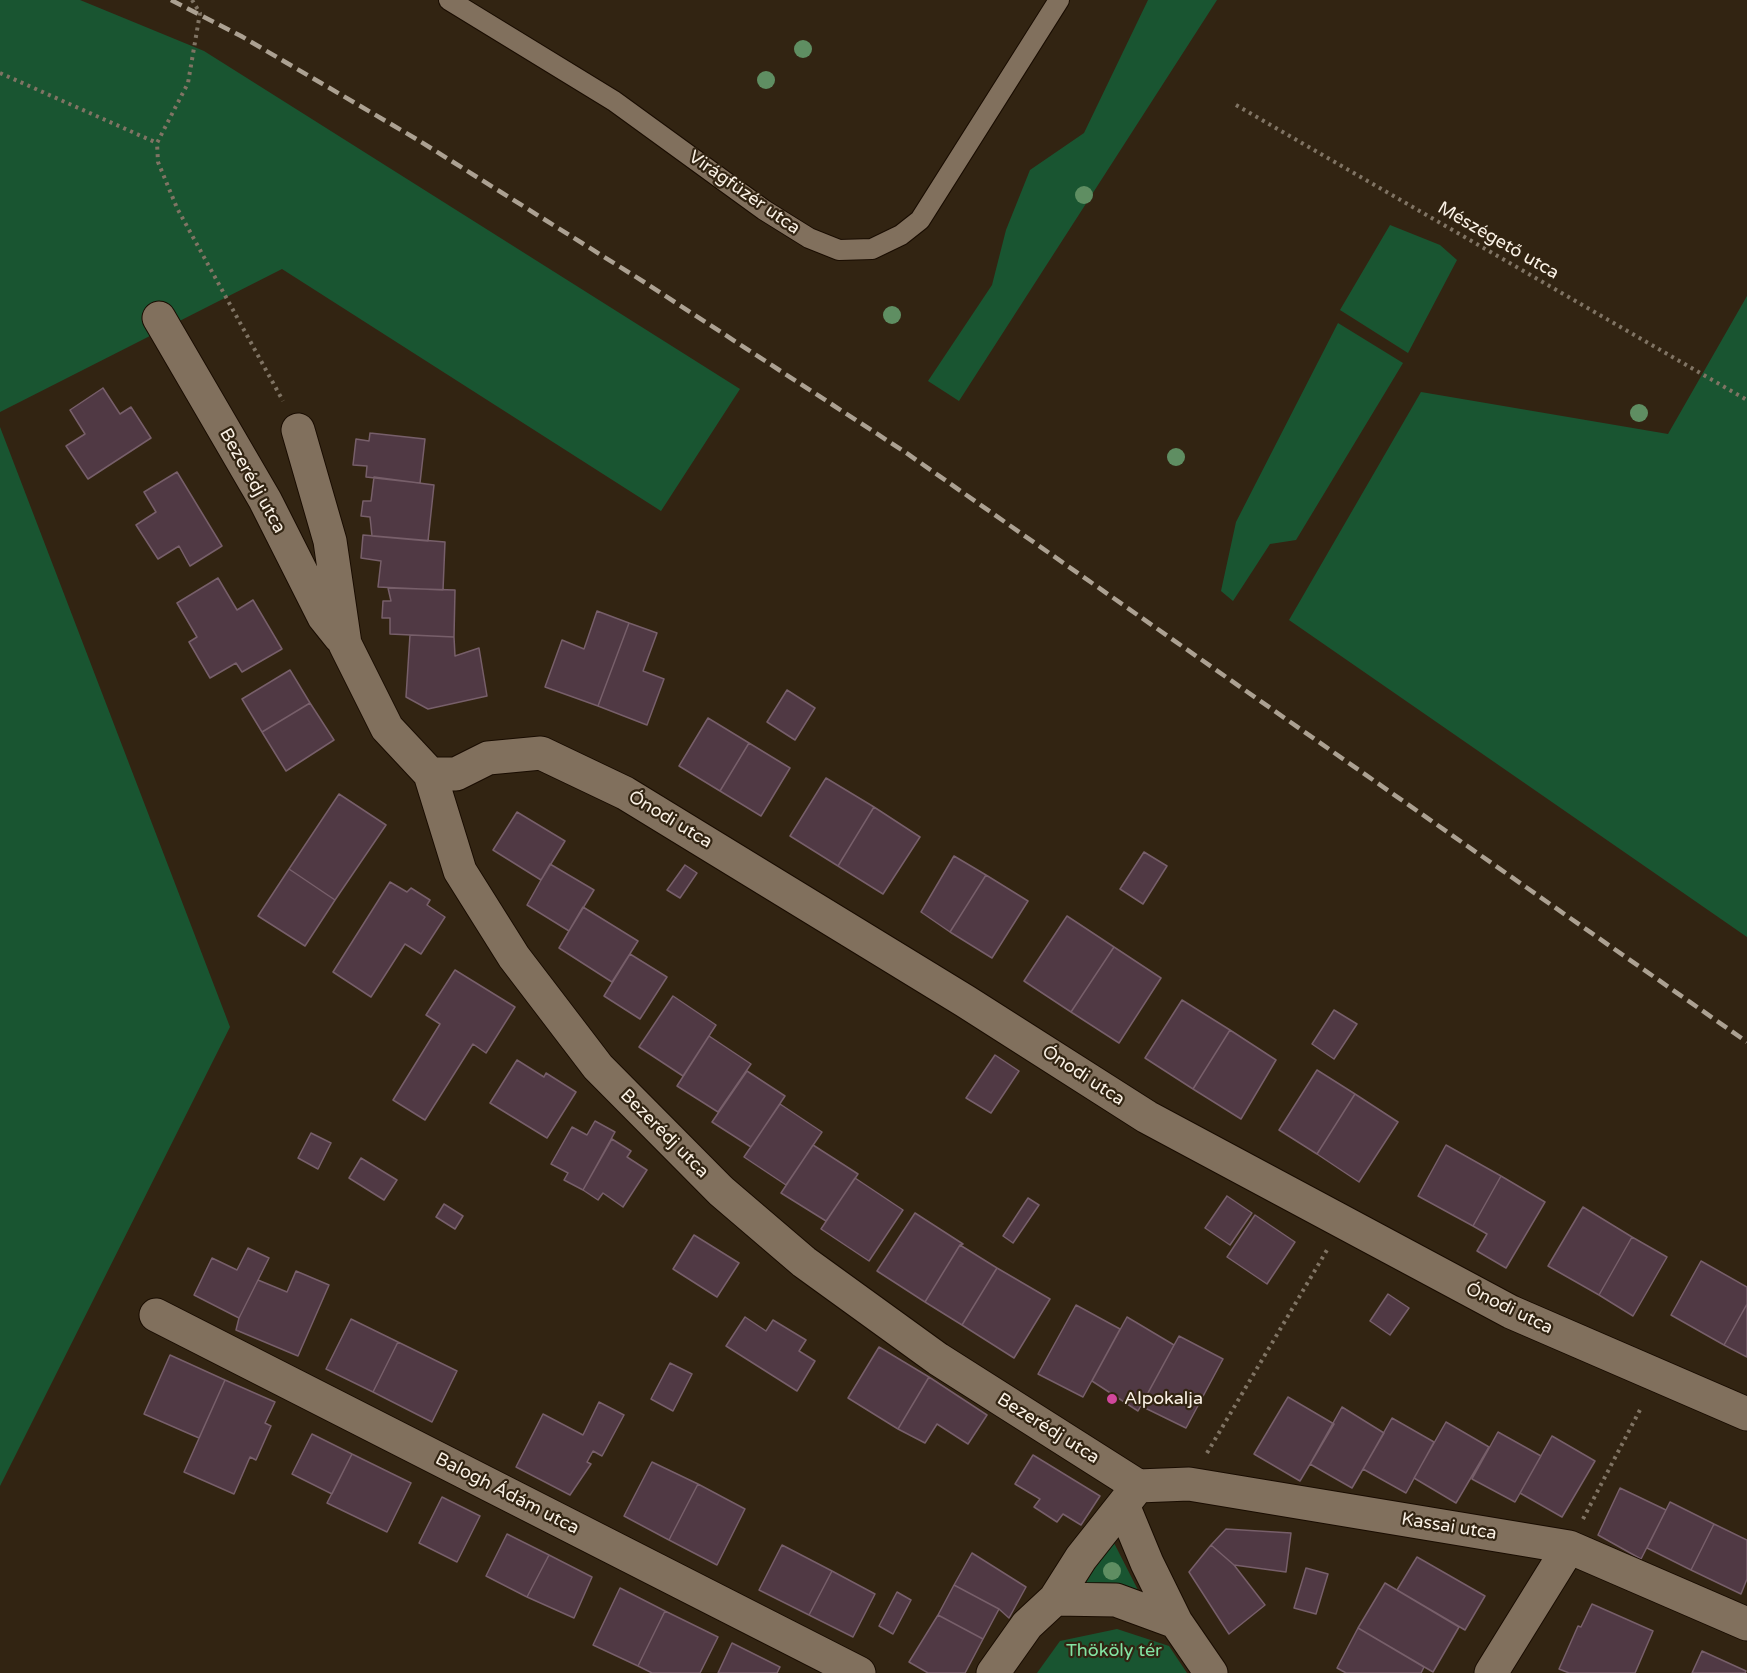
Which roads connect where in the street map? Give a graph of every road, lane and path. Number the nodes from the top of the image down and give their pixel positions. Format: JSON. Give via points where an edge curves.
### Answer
{"nodes":[{"id":1,"x":192,"y":0,"type":"edge"},
{"id":2,"x":449,"y":0,"type":"edge"},
{"id":3,"x":1059,"y":0,"type":"edge"},
{"id":4,"x":0,"y":73,"type":"edge"},
{"id":5,"x":1236,"y":105,"type":"dead end"},
{"id":6,"x":157,"y":143,"type":"junction"},
{"id":7,"x":159,"y":318,"type":"dead end"},
{"id":8,"x":1747,"y":400,"type":"edge"},
{"id":9,"x":298,"y":430,"type":"joint"},
{"id":10,"x":345,"y":644,"type":"junction"},
{"id":11,"x":430,"y":774,"type":"junction"},
{"id":12,"x":1343,"y":1224,"type":"junction"},
{"id":13,"x":156,"y":1315,"type":"dead end"},
{"id":14,"x":1658,"y":1376,"type":"junction"},
{"id":15,"x":1747,"y":1414,"type":"edge"},
{"id":16,"x":1189,"y":1484,"type":"junction"},
{"id":17,"x":1130,"y":1496,"type":"junction"},
{"id":18,"x":1569,"y":1547,"type":"junction"},
{"id":19,"x":1055,"y":1599,"type":"junction"},
{"id":20,"x":1176,"y":1622,"type":"junction"},
{"id":21,"x":1747,"y":1624,"type":"edge"},
{"id":22,"x":859,"y":1673,"type":"edge"},
{"id":23,"x":993,"y":1673,"type":"edge"},
{"id":24,"x":1211,"y":1673,"type":"edge"},
{"id":25,"x":1491,"y":1673,"type":"edge"}],
"edges":[{"from":1,"to":6,"type":"path","via":[[200,13],[188,83]]},
{"from":2,"to":3,"type":"lane","name":"Virágfüzér utca","via":[[614,101],[764,210],[809,238],[839,250],[872,249],[901,235],[920,220]]},
{"from":4,"to":6,"type":"path"},
{"from":5,"to":8,"type":"path","name":"Mészégető utca"},
{"from":6,"to":9,"type":"path","via":[[158,162],[177,208]]},
{"from":7,"to":10,"type":"street","name":"Bezerédj utca","via":[[265,500],[324,617]]},
{"from":9,"to":10,"type":"street","name":"Bezerédj utca","via":[[330,541]]},
{"from":10,"to":11,"type":"street","name":"Bezerédj utca","via":[[387,728]]},
{"from":11,"to":12,"type":"street","name":"Ónodi utca","via":[[456,774],[488,758],[542,753],[615,788],[965,1001],[1146,1118]]},
{"from":11,"to":17,"type":"street","name":"Bezerédj utca","via":[[460,871],[514,957],[598,1067],[704,1174],[804,1262]]},
{"from":12,"to":14,"type":"street","name":"Ónodi utca","via":[[1511,1312]]},
{"from":12,"to":16,"type":"path"},
{"from":13,"to":22,"type":"street","name":"Balogh Ádám utca"},
{"from":14,"to":15,"type":"street","name":"Ónodi utca"},
{"from":14,"to":18,"type":"path"},
{"from":16,"to":17,"type":"street","name":"Kassai utca"},
{"from":16,"to":18,"type":"street","name":"Kassai utca"},
{"from":17,"to":19,"type":"street","via":[[1081,1558]]},
{"from":17,"to":20,"type":"street"},
{"from":18,"to":21,"type":"street","name":"Kassai utca"},
{"from":18,"to":25,"type":"street"},
{"from":19,"to":20,"type":"street","via":[[1116,1600]]},
{"from":19,"to":23,"type":"street","via":[[1028,1625]]},
{"from":20,"to":24,"type":"street"}]}
